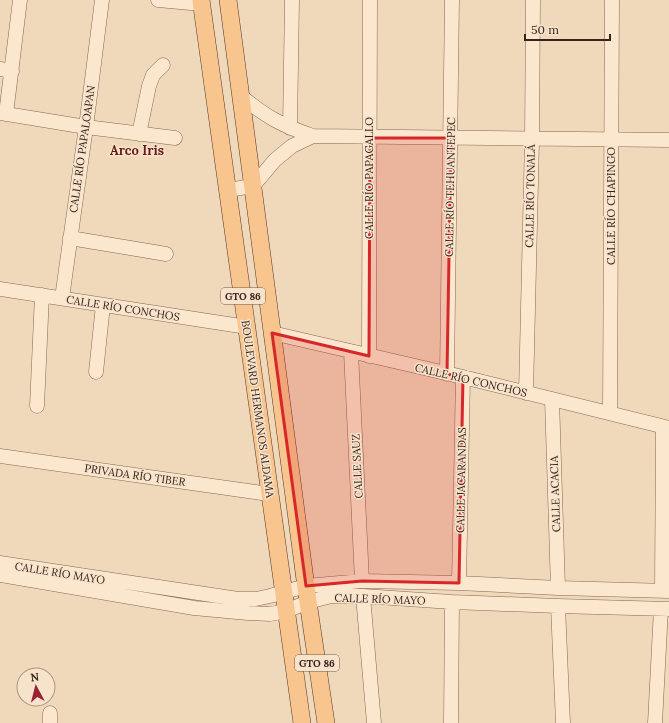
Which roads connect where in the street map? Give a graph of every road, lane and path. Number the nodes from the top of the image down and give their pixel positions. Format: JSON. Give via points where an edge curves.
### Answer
{"nodes":[{"id":1,"x":20,"y":0,"type":"edge"},
{"id":2,"x":102,"y":0,"type":"edge"},
{"id":3,"x":158,"y":0,"type":"edge"},
{"id":4,"x":228,"y":0,"type":"edge"},
{"id":5,"x":292,"y":0,"type":"edge"},
{"id":6,"x":370,"y":0,"type":"edge"},
{"id":7,"x":452,"y":0,"type":"edge"},
{"id":8,"x":532,"y":0,"type":"edge"},
{"id":9,"x":612,"y":0,"type":"edge"},
{"id":10,"x":201,"y":2,"type":"edge"},
{"id":11,"x":163,"y":64,"type":"dead end"},
{"id":12,"x":6,"y":70,"type":"edge"},
{"id":13,"x":241,"y":96,"type":"junction"},
{"id":14,"x":3,"y":113,"type":"edge"},
{"id":15,"x":86,"y":127,"type":"junction"},
{"id":16,"x":290,"y":128,"type":"junction"},
{"id":17,"x":139,"y":134,"type":"junction"},
{"id":18,"x":313,"y":136,"type":"junction"},
{"id":19,"x":175,"y":138,"type":"dead end"},
{"id":20,"x":370,"y":138,"type":"junction"},
{"id":21,"x":451,"y":138,"type":"junction"},
{"id":22,"x":532,"y":140,"type":"junction"},
{"id":23,"x":612,"y":140,"type":"junction"},
{"id":24,"x":669,"y":140,"type":"edge"},
{"id":25,"x":253,"y":186,"type":"junction"},
{"id":26,"x":228,"y":190,"type":"junction"},
{"id":27,"x":70,"y":238,"type":"junction"},
{"id":28,"x":166,"y":254,"type":"dead end"},
{"id":29,"x":0,"y":289,"type":"edge"},
{"id":30,"x":42,"y":295,"type":"junction"},
{"id":31,"x":62,"y":298,"type":"junction"},
{"id":32,"x":103,"y":305,"type":"junction"},
{"id":33,"x":247,"y":327,"type":"junction"},
{"id":34,"x":272,"y":333,"type":"junction"},
{"id":35,"x":351,"y":352,"type":"junction"},
{"id":36,"x":369,"y":356,"type":"junction"},
{"id":37,"x":96,"y":372,"type":"dead end"},
{"id":38,"x":447,"y":374,"type":"junction"},
{"id":39,"x":463,"y":377,"type":"junction"},
{"id":40,"x":526,"y":392,"type":"junction"},
{"id":41,"x":552,"y":399,"type":"junction"},
{"id":42,"x":37,"y":406,"type":"dead end"},
{"id":43,"x":610,"y":412,"type":"junction"},
{"id":44,"x":666,"y":427,"type":"edge"},
{"id":45,"x":0,"y":456,"type":"edge"},
{"id":46,"x":269,"y":494,"type":"junction"},
{"id":47,"x":0,"y":563,"type":"edge"},
{"id":48,"x":0,"y":575,"type":"edge"},
{"id":49,"x":362,"y":581,"type":"junction"},
{"id":50,"x":459,"y":583,"type":"junction"},
{"id":51,"x":558,"y":588,"type":"junction"},
{"id":52,"x":666,"y":591,"type":"edge"},
{"id":53,"x":284,"y":592,"type":"junction"},
{"id":54,"x":196,"y":593,"type":"junction"},
{"id":55,"x":307,"y":594,"type":"junction"},
{"id":56,"x":363,"y":596,"type":"junction"},
{"id":57,"x":452,"y":602,"type":"junction"},
{"id":58,"x":558,"y":606,"type":"junction"},
{"id":59,"x":194,"y":608,"type":"junction"},
{"id":60,"x":665,"y":609,"type":"edge"},
{"id":61,"x":286,"y":611,"type":"junction"},
{"id":62,"x":302,"y":723,"type":"edge"},
{"id":63,"x":326,"y":723,"type":"edge"},
{"id":64,"x":374,"y":723,"type":"edge"},
{"id":65,"x":451,"y":723,"type":"edge"},
{"id":66,"x":563,"y":723,"type":"edge"},
{"id":67,"x":655,"y":723,"type":"edge"}],
"edges":[{"from":1,"to":12,"type":"street"},
{"from":2,"to":15,"type":"street","name":"CALLE RÍO PAPALOAPAN"},
{"from":3,"to":10,"type":"street"},
{"from":4,"to":13,"type":"main road","number":"GTO 86"},
{"from":5,"to":16,"type":"street"},
{"from":6,"to":20,"type":"street","name":"CALLE RÍO PAPAGALLO"},
{"from":7,"to":21,"type":"street","name":"CALLE RÍO TEHUANTEPEC"},
{"from":8,"to":22,"type":"street","name":"CALLE RÍO TONALÁ"},
{"from":9,"to":23,"type":"street","name":"CALLE RÍO CHAPINGO"},
{"from":10,"to":26,"type":"main road","name":"BOULEVARD HERMANOS ALDAMA","number":"GTO 86"},
{"from":11,"to":17,"type":"street","via":[[153,75],[149,86]]},
{"from":12,"to":14,"type":"street"},
{"from":13,"to":16,"type":"street","via":[[275,121]]},
{"from":13,"to":25,"type":"main road","number":"GTO 86"},
{"from":14,"to":15,"type":"street"},
{"from":15,"to":17,"type":"street"},
{"from":15,"to":27,"type":"street","name":"CALLE RÍO PAPALOAPAN"},
{"from":16,"to":18,"type":"street"},
{"from":17,"to":19,"type":"street"},
{"from":18,"to":20,"type":"street"},
{"from":18,"to":25,"type":"street","via":[[292,146],[275,160]]},
{"from":20,"to":21,"type":"street"},
{"from":20,"to":36,"type":"street","name":"CALLE RÍO PAPAGALLO"},
{"from":21,"to":22,"type":"street"},
{"from":21,"to":38,"type":"street","name":"CALLE RÍO TEHUANTEPEC"},
{"from":22,"to":23,"type":"street"},
{"from":22,"to":40,"type":"street","name":"CALLE RÍO TONALÁ"},
{"from":23,"to":24,"type":"street"},
{"from":23,"to":43,"type":"street","name":"CALLE RÍO CHAPINGO"},
{"from":25,"to":26,"type":"street"},
{"from":25,"to":34,"type":"main road","number":"GTO 86"},
{"from":26,"to":33,"type":"main road","name":"BOULEVARD HERMANOS ALDAMA","number":"GTO 86"},
{"from":27,"to":28,"type":"street"},
{"from":27,"to":31,"type":"street","name":"CALLE RÍO PAPALOAPAN"},
{"from":29,"to":30,"type":"street","name":"CALLE RÍO CONCHOS"},
{"from":30,"to":31,"type":"street","name":"CALLE RÍO CONCHOS"},
{"from":30,"to":42,"type":"street"},
{"from":31,"to":32,"type":"street","name":"CALLE RÍO CONCHOS"},
{"from":32,"to":33,"type":"street","name":"CALLE RÍO CONCHOS"},
{"from":32,"to":37,"type":"street"},
{"from":33,"to":46,"type":"main road","name":"BOULEVARD HERMANOS ALDAMA","number":"GTO 86"},
{"from":34,"to":35,"type":"street","name":"CALLE RÍO CONCHOS"},
{"from":34,"to":55,"type":"main road","number":"GTO 86"},
{"from":35,"to":36,"type":"street","name":"CALLE RÍO CONCHOS"},
{"from":35,"to":49,"type":"street","name":"CALLE SAUZ"},
{"from":36,"to":38,"type":"street","name":"CALLE RÍO CONCHOS"},
{"from":38,"to":39,"type":"street","name":"CALLE RÍO CONCHOS"},
{"from":39,"to":40,"type":"street","name":"CALLE RÍO CONCHOS"},
{"from":39,"to":50,"type":"street","name":"CALLE JACARANDAS"},
{"from":40,"to":41,"type":"street","name":"CALLE RÍO CONCHOS"},
{"from":41,"to":43,"type":"street","name":"CALLE RÍO CONCHOS"},
{"from":41,"to":51,"type":"street","name":"CALLE ACACIA"},
{"from":43,"to":44,"type":"street","name":"CALLE RÍO CONCHOS"},
{"from":44,"to":52,"type":"street"},
{"from":45,"to":46,"type":"street","name":"PRIVADA RÍO TIBER"},
{"from":46,"to":53,"type":"main road","name":"BOULEVARD HERMANOS ALDAMA","number":"GTO 86"},
{"from":47,"to":54,"type":"street","name":"CALLE RÍO MAYO"},
{"from":48,"to":59,"type":"street","name":"CALLE RÍO MAYO"},
{"from":49,"to":50,"type":"street","name":"CALLE RÍO MAYO"},
{"from":49,"to":55,"type":"street","name":"CALLE RÍO MAYO"},
{"from":50,"to":51,"type":"street","name":"CALLE RÍO MAYO"},
{"from":51,"to":52,"type":"street","name":"CALLE RÍO MAYO"},
{"from":53,"to":54,"type":"street","name":"CALLE RÍO MAYO","via":[[256,599]]},
{"from":53,"to":55,"type":"street","name":"CALLE RÍO MAYO"},
{"from":53,"to":61,"type":"main road","name":"BOULEVARD HERMANOS ALDAMA","number":"GTO 86"},
{"from":54,"to":59,"type":"street"},
{"from":55,"to":56,"type":"street","name":"CALLE RÍO MAYO"},
{"from":55,"to":61,"type":"street","name":"CALLE RÍO MAYO"},
{"from":55,"to":63,"type":"main road","number":"GTO 86"},
{"from":56,"to":57,"type":"street","name":"CALLE RÍO MAYO"},
{"from":56,"to":64,"type":"street"},
{"from":57,"to":58,"type":"street","name":"CALLE RÍO MAYO"},
{"from":57,"to":65,"type":"street"},
{"from":58,"to":60,"type":"street","name":"CALLE RÍO MAYO"},
{"from":58,"to":66,"type":"street"},
{"from":59,"to":61,"type":"street","name":"CALLE RÍO MAYO","via":[[270,614]]},
{"from":60,"to":67,"type":"street"},
{"from":61,"to":62,"type":"main road","name":"BOULEVARD HERMANOS ALDAMA","number":"GTO 86"}]}
